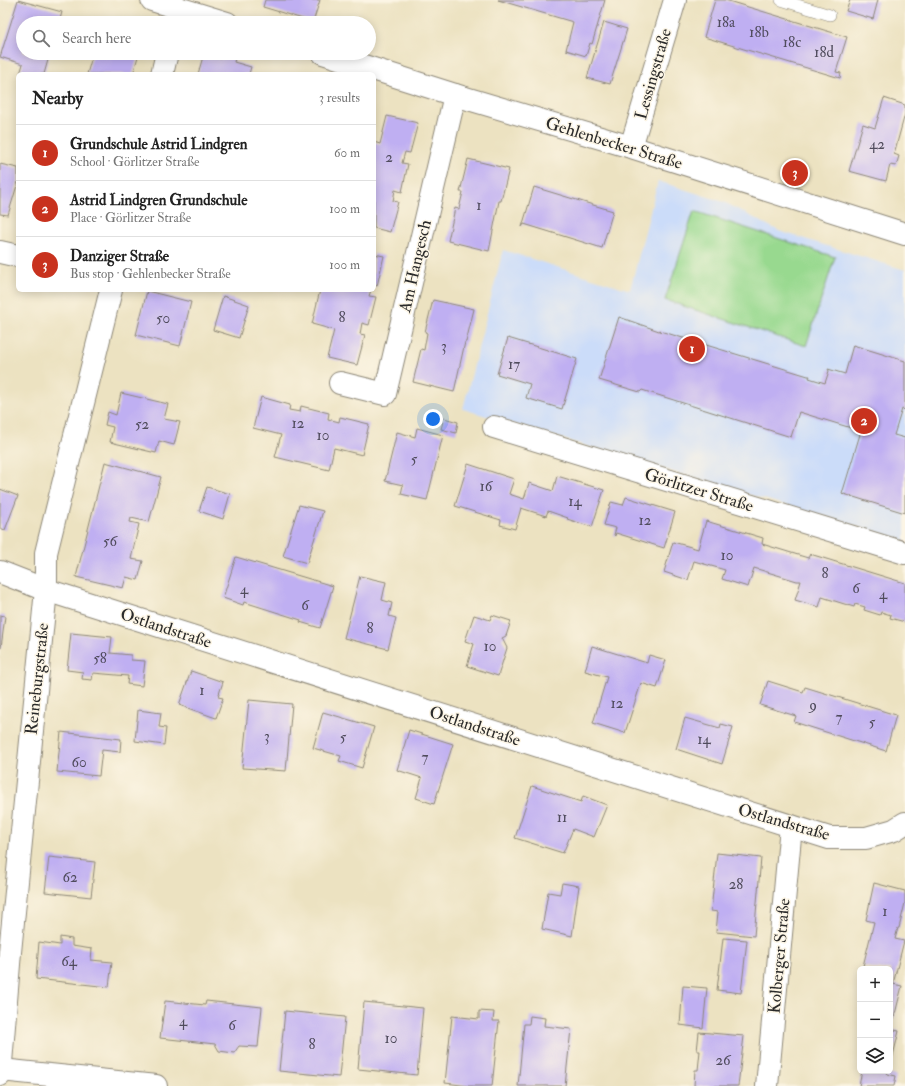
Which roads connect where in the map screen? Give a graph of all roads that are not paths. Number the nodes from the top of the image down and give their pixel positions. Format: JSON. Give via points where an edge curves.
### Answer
{"nodes":[{"id":1,"x":152,"y":0,"type":"edge"},
{"id":2,"x":675,"y":0,"type":"edge"},
{"id":3,"x":781,"y":0,"type":"edge"},
{"id":4,"x":176,"y":10,"type":"edge"},
{"id":5,"x":830,"y":15,"type":"dead end"},
{"id":6,"x":200,"y":16,"type":"edge"},
{"id":7,"x":165,"y":60,"type":"edge"},
{"id":8,"x":345,"y":60,"type":"edge"},
{"id":9,"x":162,"y":72,"type":"edge"},
{"id":10,"x":456,"y":95,"type":"junction"},
{"id":11,"x":631,"y":148,"type":"junction"},
{"id":12,"x":905,"y":234,"type":"edge"},
{"id":13,"x":0,"y":252,"type":"edge"},
{"id":14,"x":16,"y":256,"type":"edge"},
{"id":15,"x":111,"y":292,"type":"edge"},
{"id":16,"x":340,"y":383,"type":"dead end"},
{"id":17,"x":494,"y":427,"type":"dead end"},
{"id":18,"x":905,"y":553,"type":"edge"},
{"id":19,"x":0,"y":572,"type":"edge"},
{"id":20,"x":46,"y":590,"type":"junction"},
{"id":21,"x":905,"y":823,"type":"edge"},
{"id":22,"x":791,"y":826,"type":"junction"},
{"id":23,"x":5,"y":952,"type":"edge"},
{"id":24,"x":0,"y":1072,"type":"edge"},
{"id":25,"x":156,"y":1086,"type":"edge"},
{"id":26,"x":767,"y":1086,"type":"edge"}],
"edges":[{"from":1,"to":4,"type":"street"},
{"from":2,"to":11,"type":"street","name":"Lessingstraße"},
{"from":3,"to":5,"type":"lane"},
{"from":4,"to":6,"type":"street"},
{"from":7,"to":9,"type":"street"},
{"from":8,"to":10,"type":"street","name":"Gehlenbecker Straße"},
{"from":10,"to":11,"type":"street","name":"Gehlenbecker Straße"},
{"from":10,"to":16,"type":"street","name":"Am Hangesch","via":[[385,394]]},
{"from":11,"to":12,"type":"street","name":"Gehlenbecker Straße"},
{"from":13,"to":14,"type":"street"},
{"from":15,"to":20,"type":"street","name":"Reineburgstraße","via":[[46,553]]},
{"from":17,"to":18,"type":"street","name":"Görlitzer Straße"},
{"from":19,"to":20,"type":"street","name":"Ostlandstraße"},
{"from":20,"to":22,"type":"street","name":"Ostlandstraße"},
{"from":20,"to":23,"type":"street","name":"Reineburgstraße"},
{"from":21,"to":22,"type":"street","name":"Ostlandstraße","via":[[894,830],[866,838],[829,838]]},
{"from":22,"to":26,"type":"street","name":"Kolberger Straße"},
{"from":23,"to":24,"type":"street","name":"Reineburgstraße"},
{"from":24,"to":25,"type":"street"}]}
